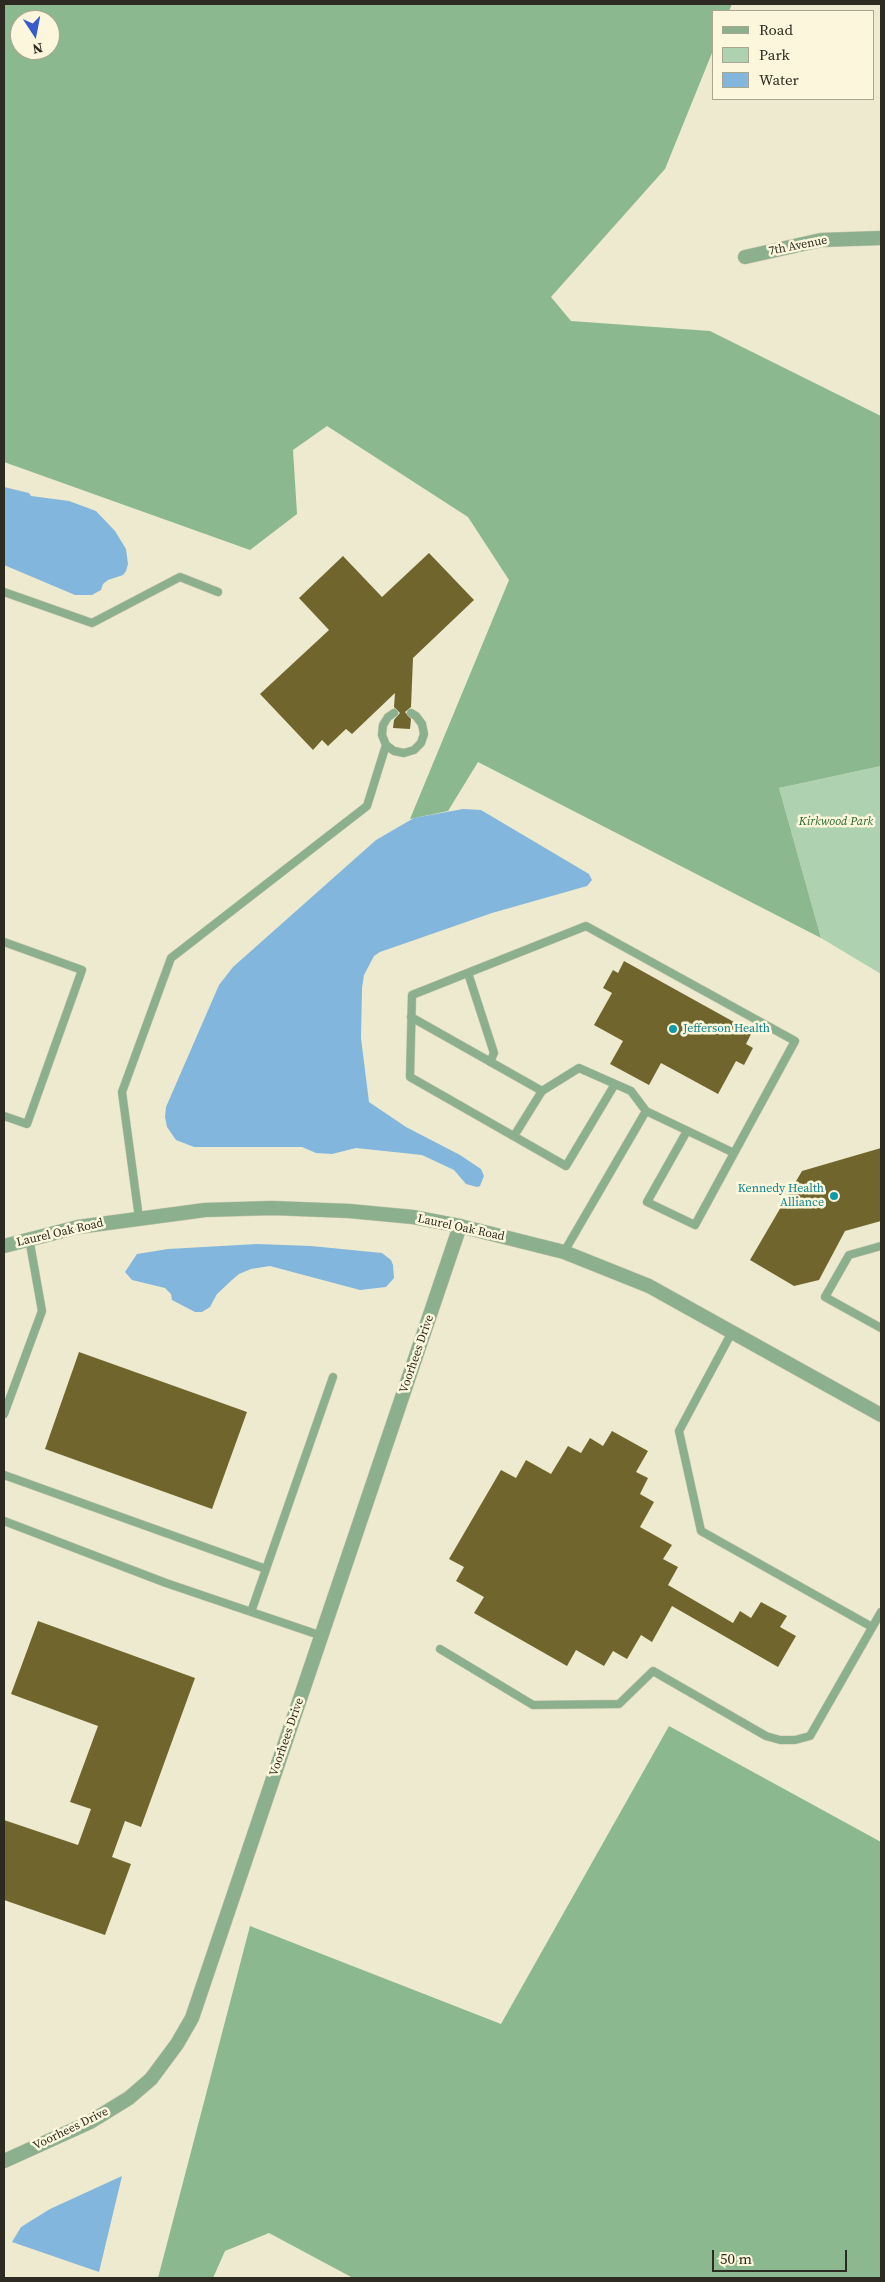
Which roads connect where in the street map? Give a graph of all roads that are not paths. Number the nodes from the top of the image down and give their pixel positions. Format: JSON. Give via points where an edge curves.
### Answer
{"nodes":[{"id":1,"x":881,"y":238,"type":"edge"},
{"id":2,"x":744,"y":257,"type":"dead end"},
{"id":3,"x":4,"y":592,"type":"edge"},
{"id":4,"x":218,"y":592,"type":"dead end"},
{"id":5,"x":394,"y":713,"type":"dead end"},
{"id":6,"x":411,"y":713,"type":"dead end"},
{"id":7,"x":386,"y":745,"type":"junction"},
{"id":8,"x":4,"y":942,"type":"edge"},
{"id":9,"x":468,"y":973,"type":"junction"},
{"id":10,"x":411,"y":1017,"type":"junction"},
{"id":11,"x":490,"y":1062,"type":"junction"},
{"id":12,"x":615,"y":1084,"type":"junction"},
{"id":13,"x":542,"y":1091,"type":"junction"},
{"id":14,"x":646,"y":1111,"type":"junction"},
{"id":15,"x":4,"y":1116,"type":"edge"},
{"id":16,"x":688,"y":1131,"type":"junction"},
{"id":17,"x":514,"y":1136,"type":"junction"},
{"id":18,"x":734,"y":1153,"type":"junction"},
{"id":19,"x":139,"y":1218,"type":"junction"},
{"id":20,"x":460,"y":1226,"type":"junction"},
{"id":21,"x":29,"y":1238,"type":"junction"},
{"id":22,"x":4,"y":1246,"type":"edge"},
{"id":23,"x":881,"y":1246,"type":"edge"},
{"id":24,"x":564,"y":1252,"type":"junction"},
{"id":25,"x":881,"y":1328,"type":"edge"},
{"id":26,"x":732,"y":1332,"type":"junction"},
{"id":27,"x":333,"y":1377,"type":"dead end"},
{"id":28,"x":4,"y":1414,"type":"edge"},
{"id":29,"x":881,"y":1415,"type":"edge"},
{"id":30,"x":4,"y":1475,"type":"edge"},
{"id":31,"x":4,"y":1520,"type":"edge"},
{"id":32,"x":266,"y":1569,"type":"junction"},
{"id":33,"x":251,"y":1612,"type":"junction"},
{"id":34,"x":881,"y":1612,"type":"edge"},
{"id":35,"x":872,"y":1627,"type":"junction"},
{"id":36,"x":322,"y":1636,"type":"junction"},
{"id":37,"x":440,"y":1649,"type":"dead end"},
{"id":38,"x":4,"y":2161,"type":"edge"}],
"edges":[{"from":1,"to":2,"type":"street","name":"7th Avenue","via":[[821,240]]},
{"from":3,"to":4,"type":"lane","via":[[92,623],[180,577]]},
{"from":5,"to":7,"type":"lane","via":[[383,725],[382,736]]},
{"from":6,"to":7,"type":"lane","via":[[422,724],[424,734],[421,743],[404,753]]},
{"from":7,"to":19,"type":"lane","via":[[366,806],[172,958],[122,1092]]},
{"from":8,"to":15,"type":"lane","via":[[82,970],[26,1124]]},
{"from":9,"to":10,"type":"lane","via":[[412,995]]},
{"from":9,"to":11,"type":"lane","via":[[494,1053]]},
{"from":9,"to":18,"type":"lane","via":[[586,926],[795,1041]]},
{"from":10,"to":11,"type":"lane"},
{"from":10,"to":17,"type":"lane","via":[[410,1077]]},
{"from":11,"to":13,"type":"lane"},
{"from":12,"to":13,"type":"lane","via":[[579,1068]]},
{"from":12,"to":14,"type":"lane","via":[[631,1091]]},
{"from":12,"to":17,"type":"lane","via":[[566,1166]]},
{"from":13,"to":17,"type":"lane"},
{"from":14,"to":16,"type":"lane"},
{"from":14,"to":24,"type":"lane"},
{"from":16,"to":18,"type":"lane"},
{"from":16,"to":18,"type":"lane","via":[[646,1202],[695,1225]]},
{"from":19,"to":20,"type":"street","name":"Laurel Oak Road","via":[[205,1210],[272,1208],[358,1212]]},
{"from":19,"to":21,"type":"street","name":"Laurel Oak Road"},
{"from":20,"to":24,"type":"street","name":"Laurel Oak Road"},
{"from":20,"to":36,"type":"street","name":"Voorhees Drive"},
{"from":21,"to":22,"type":"street","name":"Laurel Oak Road"},
{"from":21,"to":28,"type":"lane","via":[[42,1311]]},
{"from":23,"to":25,"type":"lane","via":[[849,1255],[825,1297]]},
{"from":24,"to":26,"type":"street","name":"Laurel Oak Road","via":[[649,1286]]},
{"from":26,"to":29,"type":"street","name":"Laurel Oak Road"},
{"from":26,"to":35,"type":"lane","via":[[679,1431],[701,1531]]},
{"from":27,"to":32,"type":"lane"},
{"from":30,"to":32,"type":"lane"},
{"from":31,"to":33,"type":"lane"},
{"from":32,"to":33,"type":"lane"},
{"from":33,"to":36,"type":"lane"},
{"from":34,"to":35,"type":"lane"},
{"from":35,"to":37,"type":"lane","via":[[810,1736],[795,1740],[766,1736],[653,1671],[619,1704],[533,1704]]},
{"from":36,"to":38,"type":"street","name":"Voorhees Drive","via":[[192,2018],[177,2044],[151,2079],[129,2098],[90,2122]]}]}
